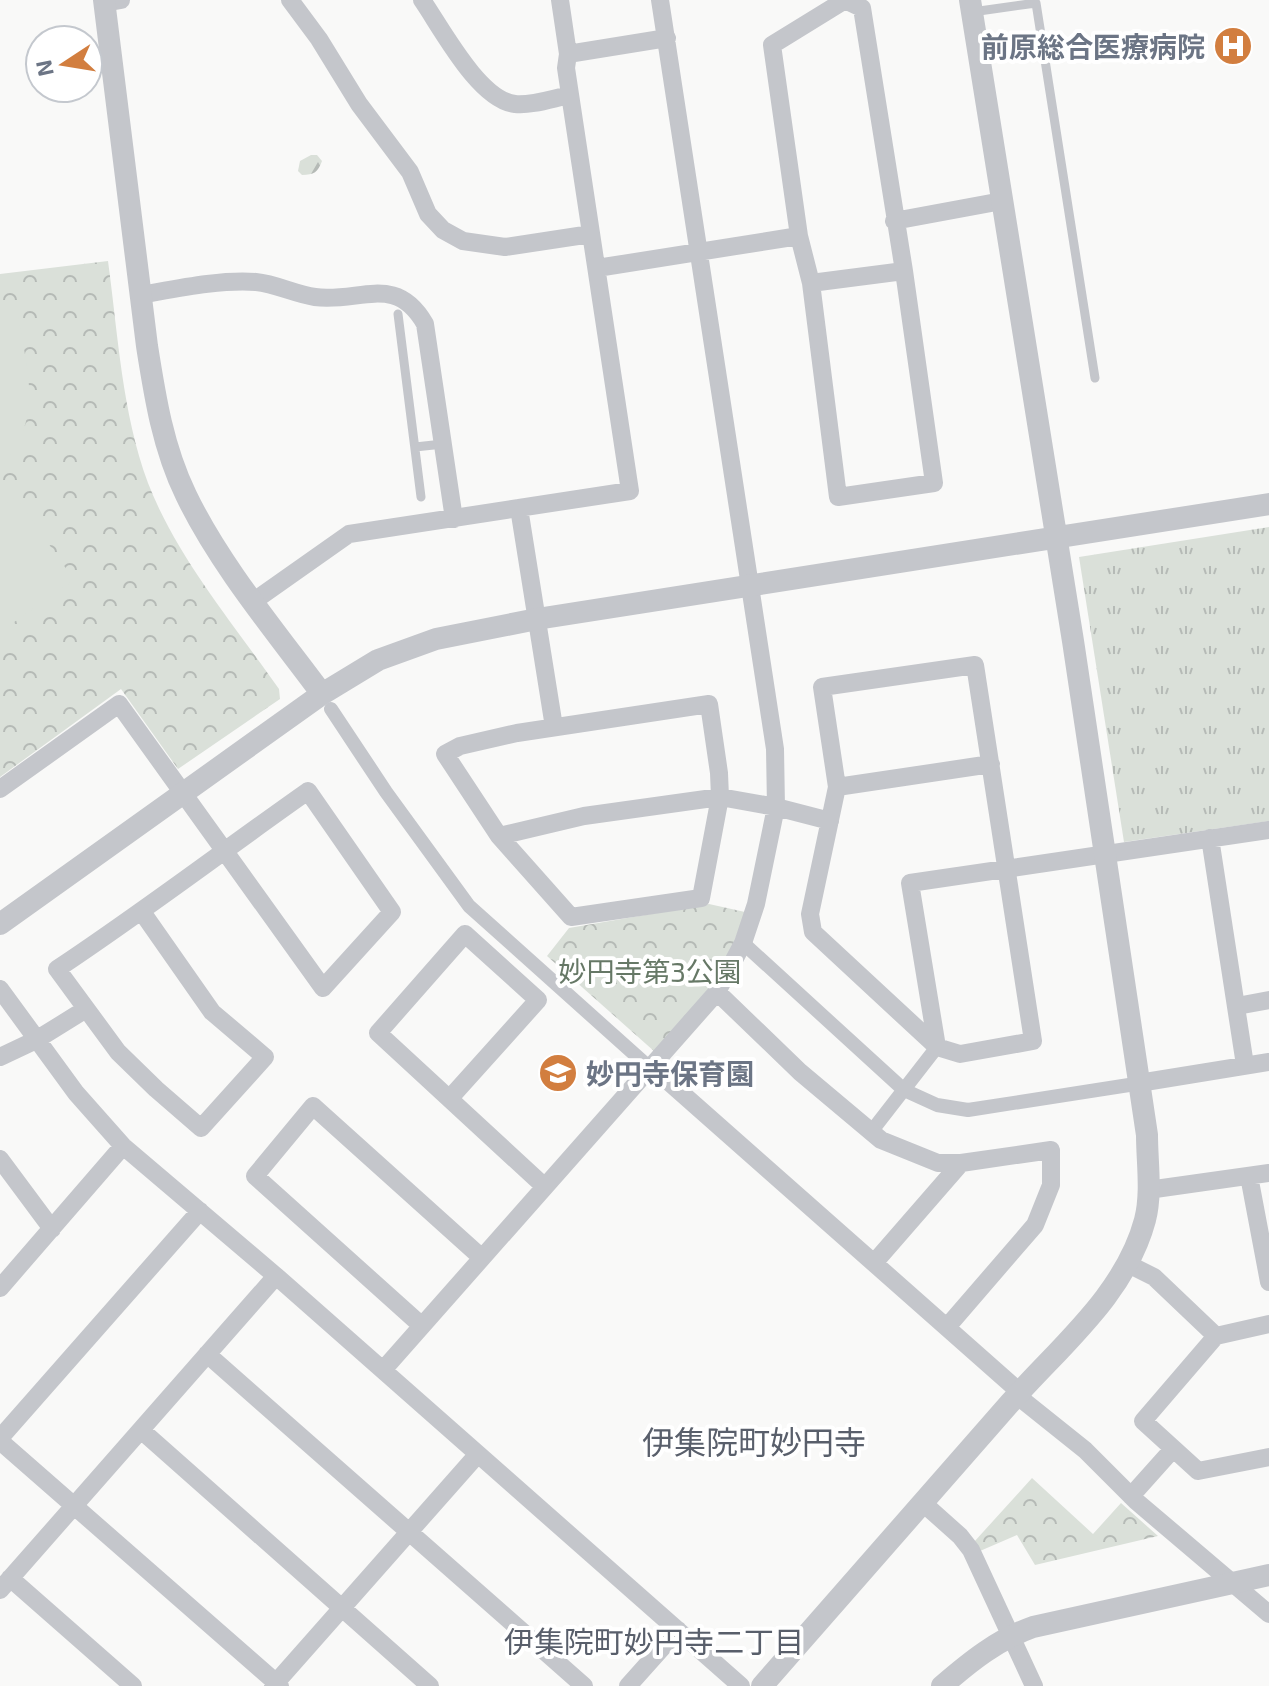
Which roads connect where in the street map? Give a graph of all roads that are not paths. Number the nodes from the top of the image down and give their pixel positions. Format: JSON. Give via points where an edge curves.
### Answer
{"nodes":[{"id":1,"x":290,"y":0,"type":"edge"},
{"id":2,"x":422,"y":0,"type":"edge"},
{"id":3,"x":560,"y":0,"type":"edge"},
{"id":4,"x":660,"y":0,"type":"edge"},
{"id":5,"x":845,"y":0,"type":"edge"},
{"id":6,"x":109,"y":1,"type":"edge"},
{"id":7,"x":971,"y":6,"type":"edge"},
{"id":8,"x":667,"y":38,"type":"junction"},
{"id":9,"x":568,"y":54,"type":"junction"},
{"id":10,"x":570,"y":95,"type":"junction"},
{"id":11,"x":1002,"y":201,"type":"junction"},
{"id":12,"x":894,"y":221,"type":"junction"},
{"id":13,"x":591,"y":234,"type":"junction"},
{"id":14,"x":799,"y":236,"type":"junction"},
{"id":15,"x":699,"y":250,"type":"junction"},
{"id":16,"x":597,"y":268,"type":"junction"},
{"id":17,"x":904,"y":271,"type":"junction"},
{"id":18,"x":811,"y":283,"type":"junction"},
{"id":19,"x":140,"y":295,"type":"junction"},
{"id":20,"x":398,"y":314,"type":"dead end"},
{"id":21,"x":425,"y":324,"type":"junction"},
{"id":22,"x":400,"y":328,"type":"junction"},
{"id":23,"x":1095,"y":378,"type":"dead end"},
{"id":24,"x":443,"y":444,"type":"junction"},
{"id":25,"x":415,"y":447,"type":"junction"},
{"id":26,"x":421,"y":497,"type":"dead end"},
{"id":27,"x":1269,"y":504,"type":"edge"},
{"id":28,"x":519,"y":508,"type":"junction"},
{"id":29,"x":454,"y":519,"type":"junction"},
{"id":30,"x":1055,"y":537,"type":"junction"},
{"id":31,"x":750,"y":585,"type":"junction"},
{"id":32,"x":254,"y":601,"type":"junction"},
{"id":33,"x":537,"y":619,"type":"junction"},
{"id":34,"x":326,"y":702,"type":"junction"},
{"id":35,"x":554,"y":727,"type":"junction"},
{"id":36,"x":991,"y":764,"type":"junction"},
{"id":37,"x":837,"y":787,"type":"junction"},
{"id":38,"x":0,"y":789,"type":"edge"},
{"id":39,"x":183,"y":793,"type":"junction"},
{"id":40,"x":720,"y":797,"type":"junction"},
{"id":41,"x":776,"y":807,"type":"junction"},
{"id":42,"x":830,"y":821,"type":"junction"},
{"id":43,"x":1269,"y":830,"type":"edge"},
{"id":44,"x":499,"y":836,"type":"junction"},
{"id":45,"x":1210,"y":838,"type":"junction"},
{"id":46,"x":224,"y":850,"type":"junction"},
{"id":47,"x":1104,"y":853,"type":"junction"},
{"id":48,"x":1007,"y":868,"type":"junction"},
{"id":49,"x":142,"y":912,"type":"junction"},
{"id":50,"x":0,"y":924,"type":"edge"},
{"id":51,"x":743,"y":943,"type":"junction"},
{"id":52,"x":0,"y":989,"type":"edge"},
{"id":53,"x":717,"y":992,"type":"junction"},
{"id":54,"x":1269,"y":1000,"type":"edge"},
{"id":55,"x":1237,"y":1006,"type":"junction"},
{"id":56,"x":86,"y":1009,"type":"junction"},
{"id":57,"x":36,"y":1040,"type":"junction"},
{"id":58,"x":937,"y":1047,"type":"junction"},
{"id":59,"x":0,"y":1057,"type":"edge"},
{"id":60,"x":1269,"y":1062,"type":"edge"},
{"id":61,"x":1245,"y":1065,"type":"junction"},
{"id":62,"x":652,"y":1068,"type":"junction"},
{"id":63,"x":1134,"y":1084,"type":"junction"},
{"id":64,"x":904,"y":1090,"type":"junction"},
{"id":65,"x":450,"y":1098,"type":"junction"},
{"id":66,"x":871,"y":1132,"type":"junction"},
{"id":67,"x":123,"y":1146,"type":"junction"},
{"id":68,"x":0,"y":1159,"type":"edge"},
{"id":69,"x":961,"y":1163,"type":"junction"},
{"id":70,"x":1269,"y":1173,"type":"edge"},
{"id":71,"x":1249,"y":1176,"type":"junction"},
{"id":72,"x":545,"y":1187,"type":"junction"},
{"id":73,"x":1148,"y":1190,"type":"junction"},
{"id":74,"x":200,"y":1211,"type":"junction"},
{"id":75,"x":52,"y":1229,"type":"junction"},
{"id":76,"x":482,"y":1258,"type":"junction"},
{"id":77,"x":874,"y":1263,"type":"junction"},
{"id":78,"x":1126,"y":1263,"type":"junction"},
{"id":79,"x":276,"y":1276,"type":"junction"},
{"id":80,"x":1269,"y":1282,"type":"edge"},
{"id":81,"x":0,"y":1288,"type":"edge"},
{"id":82,"x":1269,"y":1324,"type":"edge"},
{"id":83,"x":422,"y":1326,"type":"junction"},
{"id":84,"x":947,"y":1327,"type":"junction"},
{"id":85,"x":1216,"y":1336,"type":"junction"},
{"id":86,"x":207,"y":1354,"type":"junction"},
{"id":87,"x":383,"y":1370,"type":"junction"},
{"id":88,"x":1019,"y":1393,"type":"junction"},
{"id":89,"x":141,"y":1430,"type":"junction"},
{"id":90,"x":0,"y":1439,"type":"edge"},
{"id":91,"x":1173,"y":1449,"type":"junction"},
{"id":92,"x":478,"y":1454,"type":"junction"},
{"id":93,"x":1269,"y":1457,"type":"edge"},
{"id":94,"x":1131,"y":1496,"type":"junction"},
{"id":95,"x":923,"y":1503,"type":"junction"},
{"id":96,"x":74,"y":1506,"type":"junction"},
{"id":97,"x":410,"y":1532,"type":"junction"},
{"id":98,"x":1269,"y":1575,"type":"edge"},
{"id":99,"x":1234,"y":1582,"type":"junction"},
{"id":100,"x":5,"y":1584,"type":"edge"},
{"id":101,"x":342,"y":1608,"type":"junction"},
{"id":102,"x":1269,"y":1614,"type":"edge"},
{"id":103,"x":678,"y":1630,"type":"junction"},
{"id":104,"x":1011,"y":1635,"type":"junction"},
{"id":105,"x":276,"y":1685,"type":"edge"},
{"id":106,"x":133,"y":1686,"type":"edge"},
{"id":107,"x":430,"y":1686,"type":"edge"},
{"id":108,"x":584,"y":1686,"type":"edge"},
{"id":109,"x":628,"y":1686,"type":"edge"},
{"id":110,"x":741,"y":1686,"type":"edge"},
{"id":111,"x":762,"y":1686,"type":"edge"},
{"id":112,"x":942,"y":1686,"type":"edge"},
{"id":113,"x":1034,"y":1686,"type":"edge"}],
"edges":[{"from":1,"to":13,"type":"street","via":[[410,172],[428,214],[443,230],[463,241],[505,247]]},
{"from":2,"to":10,"type":"street","via":[[478,83],[496,98],[516,105]]},
{"from":3,"to":9,"type":"street"},
{"from":4,"to":8,"type":"street"},
{"from":5,"to":12,"type":"street","via":[[862,8]]},
{"from":5,"to":14,"type":"street","via":[[772,45]]},
{"from":6,"to":19,"type":"street"},
{"from":7,"to":11,"type":"street"},
{"from":7,"to":23,"type":"lane","via":[[1036,3]]},
{"from":8,"to":9,"type":"street"},
{"from":8,"to":15,"type":"street"},
{"from":9,"to":10,"type":"street"},
{"from":10,"to":13,"type":"street"},
{"from":11,"to":12,"type":"street"},
{"from":11,"to":30,"type":"street"},
{"from":12,"to":17,"type":"street"},
{"from":13,"to":16,"type":"street"},
{"from":14,"to":15,"type":"street"},
{"from":14,"to":18,"type":"street"},
{"from":15,"to":16,"type":"street"},
{"from":15,"to":31,"type":"street"},
{"from":16,"to":28,"type":"street","via":[[630,491]]},
{"from":17,"to":18,"type":"street"},
{"from":17,"to":18,"type":"street","via":[[934,483],[838,497]]},
{"from":19,"to":21,"type":"street","via":[[240,282],[323,298],[382,292],[401,298]]},
{"from":19,"to":32,"type":"street","via":[[155,397],[171,457],[212,541]]},
{"from":20,"to":22,"type":"lane"},
{"from":21,"to":22,"type":"lane"},
{"from":21,"to":24,"type":"street"},
{"from":22,"to":25,"type":"lane"},
{"from":24,"to":25,"type":"lane"},
{"from":24,"to":29,"type":"street"},
{"from":25,"to":26,"type":"lane"},
{"from":27,"to":30,"type":"street"},
{"from":28,"to":29,"type":"street"},
{"from":28,"to":33,"type":"street"},
{"from":29,"to":32,"type":"street","via":[[349,534]]},
{"from":30,"to":31,"type":"street"},
{"from":30,"to":47,"type":"street"},
{"from":31,"to":33,"type":"street"},
{"from":31,"to":41,"type":"street","via":[[775,749]]},
{"from":32,"to":34,"type":"street"},
{"from":33,"to":34,"type":"street","via":[[436,639],[378,660]]},
{"from":33,"to":35,"type":"street"},
{"from":34,"to":39,"type":"street"},
{"from":34,"to":62,"type":"street","via":[[469,906]]},
{"from":35,"to":40,"type":"street","via":[[709,704]]},
{"from":35,"to":44,"type":"street","via":[[460,746],[445,754]]},
{"from":36,"to":37,"type":"street"},
{"from":36,"to":37,"type":"street","via":[[975,665],[822,687]]},
{"from":36,"to":48,"type":"street"},
{"from":37,"to":42,"type":"street"},
{"from":38,"to":39,"type":"street","via":[[119,704]]},
{"from":39,"to":46,"type":"street"},
{"from":39,"to":50,"type":"street"},
{"from":40,"to":41,"type":"street"},
{"from":40,"to":44,"type":"street","via":[[584,816]]},
{"from":40,"to":44,"type":"street","via":[[701,898],[571,917]]},
{"from":41,"to":42,"type":"street"},
{"from":41,"to":51,"type":"street"},
{"from":42,"to":58,"type":"street","via":[[810,914],[813,932]]},
{"from":43,"to":45,"type":"street"},
{"from":45,"to":47,"type":"street"},
{"from":45,"to":55,"type":"street"},
{"from":46,"to":46,"type":"street","via":[[323,988],[392,912],[308,791]]},
{"from":46,"to":49,"type":"street"},
{"from":47,"to":48,"type":"street"},
{"from":47,"to":63,"type":"street"},
{"from":48,"to":58,"type":"street","via":[[910,883]]},
{"from":48,"to":58,"type":"street","via":[[1033,1041],[960,1054]]},
{"from":49,"to":56,"type":"street","via":[[57,969]]},
{"from":49,"to":56,"type":"street","via":[[212,1012],[265,1057],[201,1128],[118,1052]]},
{"from":51,"to":53,"type":"street"},
{"from":51,"to":64,"type":"street"},
{"from":52,"to":57,"type":"street"},
{"from":53,"to":62,"type":"street"},
{"from":53,"to":66,"type":"street"},
{"from":54,"to":55,"type":"street"},
{"from":55,"to":61,"type":"street"},
{"from":56,"to":57,"type":"street"},
{"from":57,"to":59,"type":"street"},
{"from":57,"to":67,"type":"street"},
{"from":58,"to":64,"type":"street"},
{"from":60,"to":61,"type":"street"},
{"from":61,"to":63,"type":"street"},
{"from":62,"to":72,"type":"street"},
{"from":62,"to":77,"type":"street"},
{"from":63,"to":64,"type":"street","via":[[968,1110],[937,1105]]},
{"from":63,"to":73,"type":"street","via":[[1147,1135]]},
{"from":64,"to":66,"type":"street"},
{"from":65,"to":65,"type":"street","via":[[378,1033],[465,934],[538,1000]]},
{"from":65,"to":72,"type":"street"},
{"from":66,"to":69,"type":"street","via":[[938,1163]]},
{"from":67,"to":74,"type":"street"},
{"from":67,"to":75,"type":"street"},
{"from":68,"to":75,"type":"street"},
{"from":69,"to":77,"type":"street"},
{"from":69,"to":84,"type":"street","via":[[1051,1150],[1051,1185],[1035,1225]]},
{"from":70,"to":71,"type":"street"},
{"from":71,"to":73,"type":"street"},
{"from":71,"to":80,"type":"street"},
{"from":72,"to":76,"type":"street"},
{"from":73,"to":78,"type":"street","via":[[1145,1219]]},
{"from":74,"to":79,"type":"street"},
{"from":74,"to":90,"type":"street"},
{"from":75,"to":81,"type":"street"},
{"from":76,"to":83,"type":"street"},
{"from":76,"to":83,"type":"street","via":[[313,1106],[255,1176]]},
{"from":77,"to":84,"type":"street"},
{"from":78,"to":85,"type":"street","via":[[1154,1277]]},
{"from":78,"to":88,"type":"street","via":[[1095,1313]]},
{"from":79,"to":86,"type":"street"},
{"from":79,"to":87,"type":"street"},
{"from":82,"to":85,"type":"street"},
{"from":83,"to":87,"type":"street"},
{"from":84,"to":88,"type":"street"},
{"from":85,"to":91,"type":"street","via":[[1143,1421]]},
{"from":86,"to":89,"type":"street"},
{"from":86,"to":97,"type":"street"},
{"from":87,"to":92,"type":"street"},
{"from":88,"to":94,"type":"street"},
{"from":88,"to":95,"type":"street"},
{"from":89,"to":96,"type":"street"},
{"from":89,"to":101,"type":"street"},
{"from":90,"to":96,"type":"street"},
{"from":91,"to":93,"type":"street","via":[[1198,1471]]},
{"from":91,"to":94,"type":"street"},
{"from":92,"to":97,"type":"street"},
{"from":92,"to":103,"type":"street"},
{"from":94,"to":99,"type":"street"},
{"from":95,"to":104,"type":"street","via":[[971,1550]]},
{"from":95,"to":111,"type":"street"},
{"from":96,"to":100,"type":"street"},
{"from":96,"to":105,"type":"street"},
{"from":97,"to":101,"type":"street"},
{"from":97,"to":108,"type":"street"},
{"from":98,"to":99,"type":"street"},
{"from":99,"to":102,"type":"street"},
{"from":99,"to":104,"type":"street"},
{"from":100,"to":106,"type":"street"},
{"from":101,"to":105,"type":"street"},
{"from":101,"to":107,"type":"street"},
{"from":103,"to":109,"type":"street"},
{"from":103,"to":110,"type":"street"},
{"from":104,"to":112,"type":"street"},
{"from":104,"to":113,"type":"street"}]}
